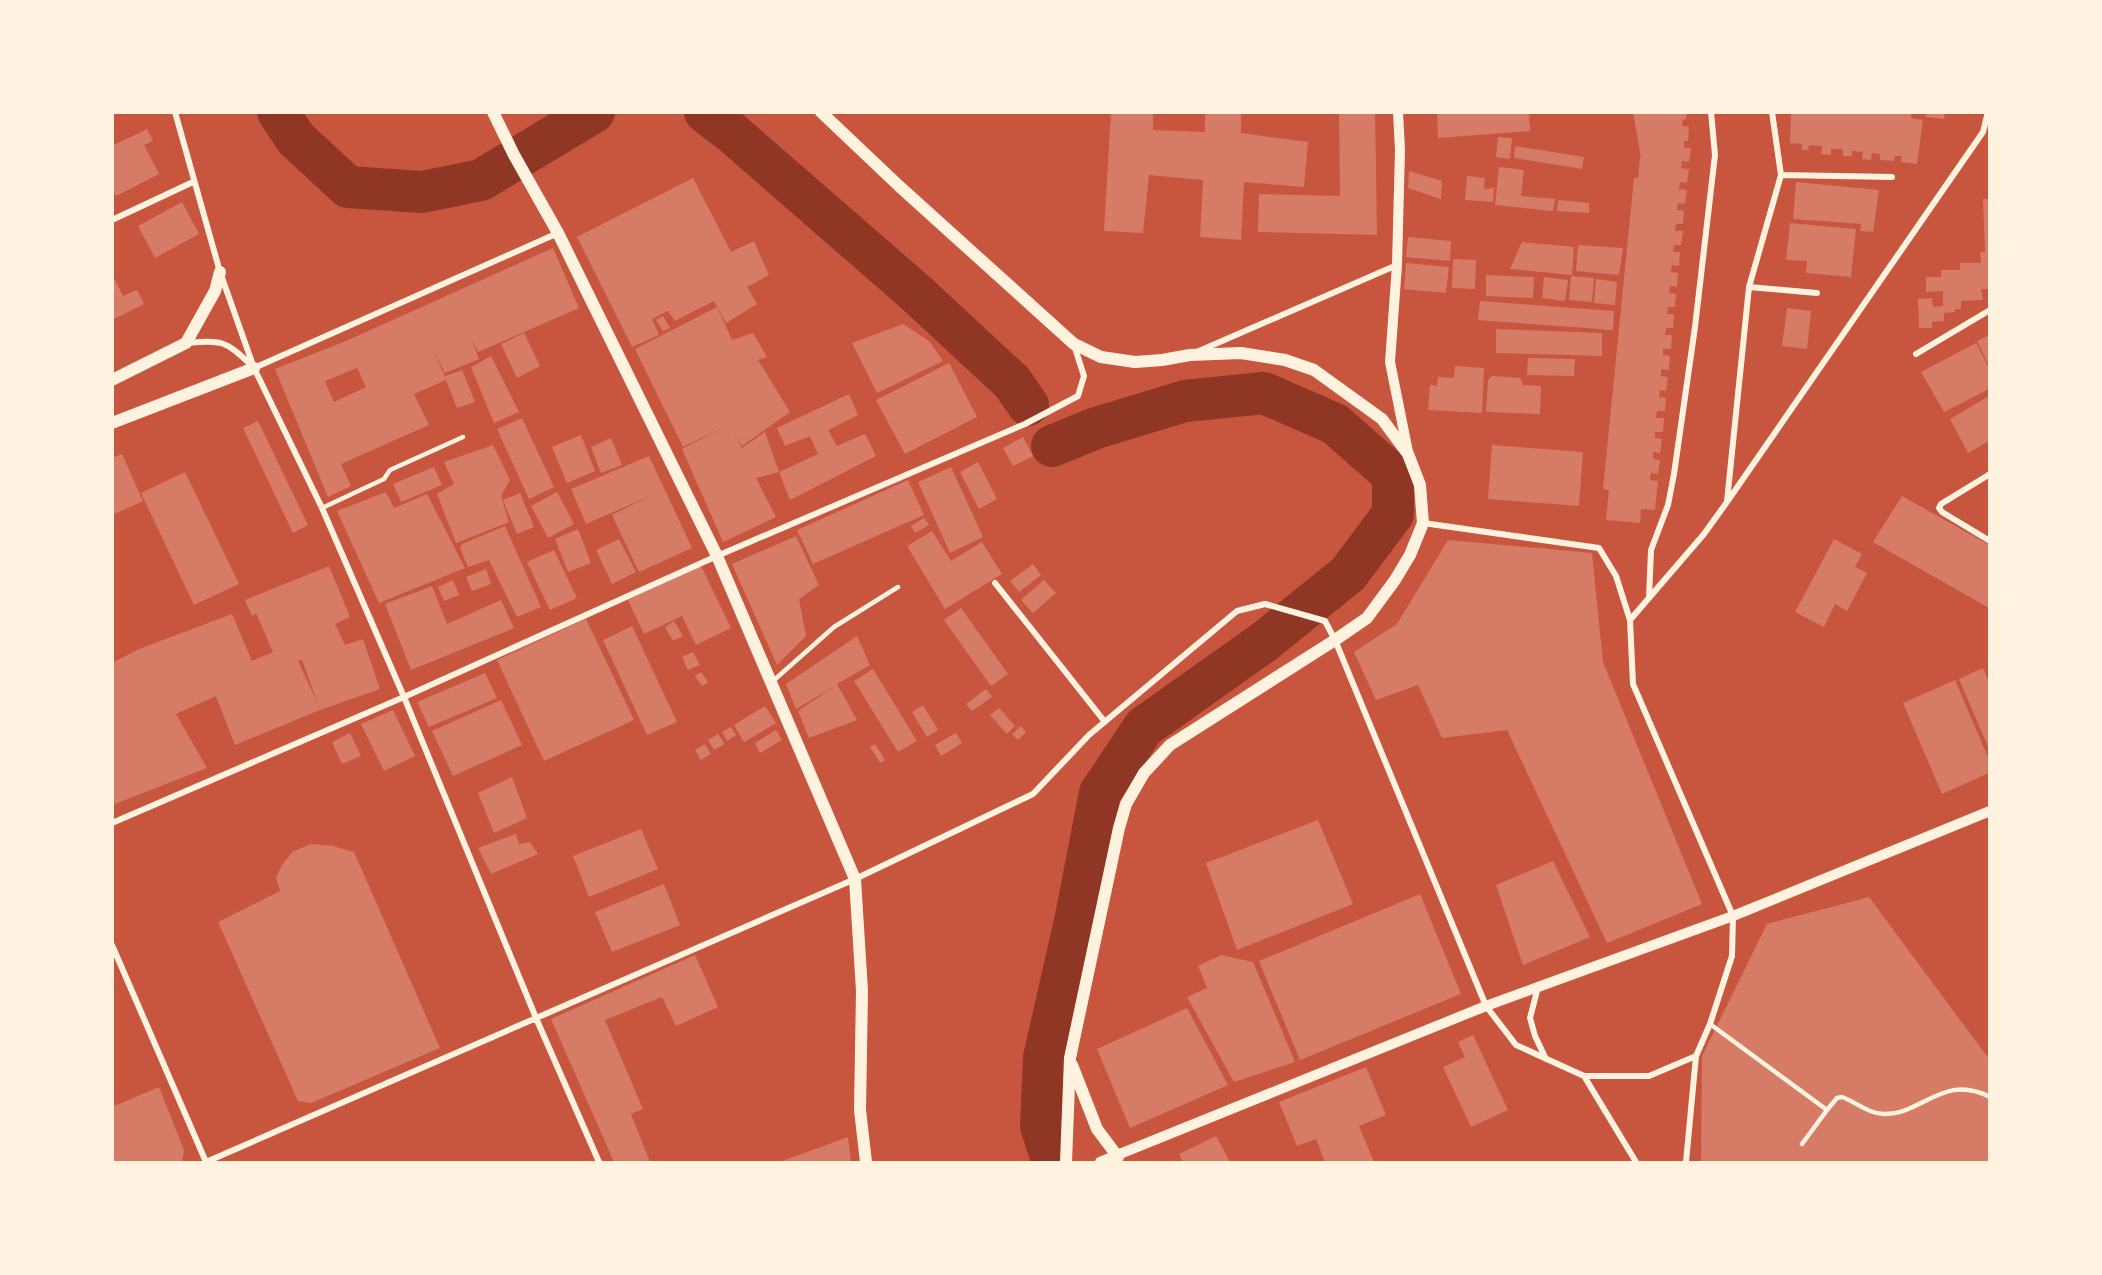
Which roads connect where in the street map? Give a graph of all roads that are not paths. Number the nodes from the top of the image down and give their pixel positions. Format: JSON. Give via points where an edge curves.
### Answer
{"nodes":[{"id":1,"x":175,"y":112,"type":"edge"},
{"id":2,"x":493,"y":112,"type":"edge"},
{"id":3,"x":821,"y":112,"type":"edge"},
{"id":4,"x":1398,"y":112,"type":"edge"},
{"id":5,"x":1711,"y":112,"type":"edge"},
{"id":6,"x":1772,"y":112,"type":"edge"},
{"id":7,"x":1988,"y":112,"type":"edge"},
{"id":8,"x":1781,"y":175,"type":"junction"},
{"id":9,"x":1892,"y":177,"type":"dead end"},
{"id":10,"x":193,"y":182,"type":"junction"},
{"id":11,"x":112,"y":220,"type":"edge"},
{"id":12,"x":558,"y":233,"type":"junction"},
{"id":13,"x":1397,"y":265,"type":"junction"},
{"id":14,"x":220,"y":272,"type":"junction"},
{"id":15,"x":1749,"y":287,"type":"junction"},
{"id":16,"x":1817,"y":293,"type":"dead end"},
{"id":17,"x":1989,"y":310,"type":"edge"},
{"id":18,"x":186,"y":343,"type":"junction"},
{"id":19,"x":1074,"y":344,"type":"junction"},
{"id":20,"x":1916,"y":354,"type":"dead end"},
{"id":21,"x":1190,"y":355,"type":"junction"},
{"id":22,"x":254,"y":368,"type":"junction"},
{"id":23,"x":112,"y":380,"type":"edge"},
{"id":24,"x":112,"y":423,"type":"edge"},
{"id":25,"x":464,"y":436,"type":"dead end"},
{"id":26,"x":1408,"y":454,"type":"junction"},
{"id":27,"x":1989,"y":474,"type":"edge"},
{"id":28,"x":1727,"y":502,"type":"junction"},
{"id":29,"x":322,"y":508,"type":"junction"},
{"id":30,"x":1423,"y":523,"type":"junction"},
{"id":31,"x":1989,"y":541,"type":"edge"},
{"id":32,"x":717,"y":556,"type":"junction"},
{"id":33,"x":995,"y":583,"type":"dead end"},
{"id":34,"x":898,"y":587,"type":"dead end"},
{"id":35,"x":1649,"y":599,"type":"junction"},
{"id":36,"x":1630,"y":620,"type":"junction"},
{"id":37,"x":1335,"y":640,"type":"junction"},
{"id":38,"x":771,"y":683,"type":"junction"},
{"id":39,"x":404,"y":697,"type":"junction"},
{"id":40,"x":1105,"y":722,"type":"junction"},
{"id":41,"x":1989,"y":811,"type":"edge"},
{"id":42,"x":112,"y":823,"type":"edge"},
{"id":43,"x":855,"y":879,"type":"junction"},
{"id":44,"x":1733,"y":916,"type":"junction"},
{"id":45,"x":112,"y":945,"type":"edge"},
{"id":46,"x":1538,"y":987,"type":"junction"},
{"id":47,"x":1486,"y":1006,"type":"junction"},
{"id":48,"x":536,"y":1018,"type":"junction"},
{"id":49,"x":1710,"y":1024,"type":"junction"},
{"id":50,"x":1696,"y":1056,"type":"junction"},
{"id":51,"x":1070,"y":1058,"type":"junction"},
{"id":52,"x":1546,"y":1059,"type":"junction"},
{"id":53,"x":1584,"y":1076,"type":"junction"},
{"id":54,"x":1989,"y":1097,"type":"edge"},
{"id":55,"x":1827,"y":1110,"type":"junction"},
{"id":56,"x":1802,"y":1144,"type":"dead end"},
{"id":57,"x":1118,"y":1157,"type":"junction"},
{"id":58,"x":206,"y":1162,"type":"edge"},
{"id":59,"x":599,"y":1162,"type":"edge"},
{"id":60,"x":866,"y":1162,"type":"edge"},
{"id":61,"x":1066,"y":1162,"type":"edge"},
{"id":62,"x":1101,"y":1162,"type":"edge"},
{"id":63,"x":1636,"y":1162,"type":"edge"},
{"id":64,"x":1686,"y":1162,"type":"edge"}],
"edges":[{"from":1,"to":10,"type":"street"},
{"from":2,"to":12,"type":"main road"},
{"from":3,"to":19,"type":"main road"},
{"from":4,"to":13,"type":"street"},
{"from":5,"to":35,"type":"street","via":[[1716,155],[1695,327],[1668,506],[1652,550]]},
{"from":6,"to":8,"type":"street"},
{"from":7,"to":28,"type":"street","via":[[1983,132]]},
{"from":8,"to":9,"type":"street"},
{"from":8,"to":15,"type":"street"},
{"from":10,"to":11,"type":"street"},
{"from":10,"to":14,"type":"street"},
{"from":12,"to":22,"type":"street"},
{"from":12,"to":32,"type":"main road"},
{"from":13,"to":21,"type":"street"},
{"from":13,"to":26,"type":"street","via":[[1390,362]]},
{"from":14,"to":18,"type":"main road","via":[[215,291]]},
{"from":14,"to":22,"type":"street"},
{"from":15,"to":16,"type":"street"},
{"from":15,"to":28,"type":"street"},
{"from":17,"to":20,"type":"street"},
{"from":18,"to":22,"type":"street","via":[[222,342]]},
{"from":18,"to":23,"type":"main road"},
{"from":19,"to":21,"type":"main road","via":[[1101,357],[1135,362]]},
{"from":19,"to":32,"type":"street","via":[[1084,376],[1078,396],[1024,424]]},
{"from":21,"to":26,"type":"main road","via":[[1241,353],[1285,360],[1314,370],[1382,419]]},
{"from":22,"to":24,"type":"main road"},
{"from":22,"to":29,"type":"street"},
{"from":25,"to":29,"type":"lane","via":[[390,470],[384,479]]},
{"from":26,"to":30,"type":"main road","via":[[1420,485]]},
{"from":27,"to":31,"type":"street","via":[[1939,508]]},
{"from":28,"to":35,"type":"street"},
{"from":29,"to":39,"type":"street"},
{"from":30,"to":36,"type":"street","via":[[1599,548],[1616,576]]},
{"from":30,"to":37,"type":"main road","via":[[1410,555],[1367,618]]},
{"from":32,"to":38,"type":"main road"},
{"from":32,"to":39,"type":"street"},
{"from":33,"to":40,"type":"street"},
{"from":34,"to":38,"type":"lane","via":[[834,627]]},
{"from":35,"to":36,"type":"street"},
{"from":36,"to":44,"type":"street","via":[[1634,684]]},
{"from":37,"to":40,"type":"street","via":[[1325,621],[1265,604],[1237,610]]},
{"from":37,"to":47,"type":"street"},
{"from":37,"to":51,"type":"main road","via":[[1170,745],[1144,773],[1126,804],[1119,828]]},
{"from":38,"to":43,"type":"main road"},
{"from":39,"to":42,"type":"street"},
{"from":39,"to":48,"type":"street"},
{"from":40,"to":43,"type":"street","via":[[1033,794]]},
{"from":41,"to":44,"type":"street"},
{"from":43,"to":48,"type":"street"},
{"from":43,"to":60,"type":"main road"},
{"from":44,"to":46,"type":"street"},
{"from":44,"to":49,"type":"street","via":[[1732,956]]},
{"from":45,"to":58,"type":"street"},
{"from":46,"to":47,"type":"street"},
{"from":46,"to":52,"type":"street","via":[[1530,1018]]},
{"from":47,"to":52,"type":"street","via":[[1516,1045]]},
{"from":47,"to":57,"type":"street"},
{"from":48,"to":58,"type":"street"},
{"from":48,"to":59,"type":"street"},
{"from":49,"to":50,"type":"street"},
{"from":49,"to":55,"type":"lane"},
{"from":50,"to":53,"type":"street","via":[[1649,1076]]},
{"from":50,"to":64,"type":"street"},
{"from":51,"to":57,"type":"main road","via":[[1097,1129]]},
{"from":51,"to":61,"type":"main road"},
{"from":52,"to":53,"type":"street"},
{"from":53,"to":63,"type":"street"},
{"from":54,"to":55,"type":"lane","via":[[1963,1089],[1949,1090],[1887,1114],[1876,1114],[1842,1097]]},
{"from":55,"to":56,"type":"lane"},
{"from":57,"to":62,"type":"street"}]}
